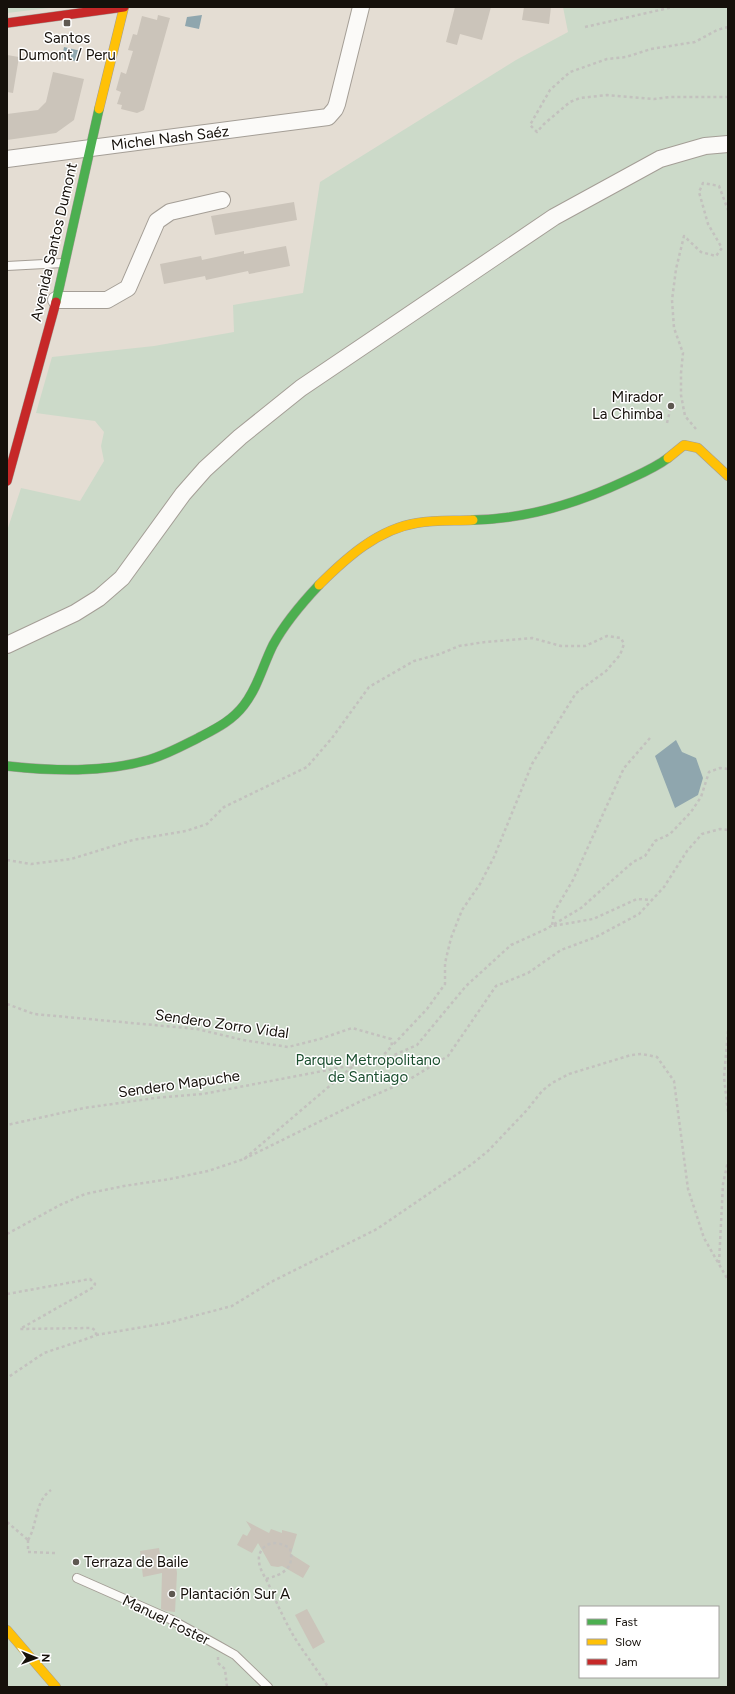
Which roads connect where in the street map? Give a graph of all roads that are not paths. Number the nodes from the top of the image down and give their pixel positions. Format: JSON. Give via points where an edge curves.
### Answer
{"nodes":[{"id":1,"x":124,"y":7,"type":"edge"},
{"id":2,"x":361,"y":7,"type":"edge"},
{"id":3,"x":7,"y":23,"type":"edge"},
{"id":4,"x":728,"y":144,"type":"edge"},
{"id":5,"x":90,"y":148,"type":"junction"},
{"id":6,"x":7,"y":159,"type":"edge"},
{"id":7,"x":222,"y":200,"type":"dead end"},
{"id":8,"x":64,"y":263,"type":"junction"},
{"id":9,"x":7,"y":266,"type":"edge"},
{"id":10,"x":56,"y":300,"type":"junction"},
{"id":11,"x":728,"y":476,"type":"edge"},
{"id":12,"x":7,"y":481,"type":"edge"},
{"id":13,"x":7,"y":646,"type":"edge"},
{"id":14,"x":7,"y":766,"type":"edge"},
{"id":15,"x":77,"y":1578,"type":"dead end"},
{"id":16,"x":7,"y":1630,"type":"edge"},
{"id":17,"x":56,"y":1687,"type":"edge"},
{"id":18,"x":268,"y":1687,"type":"edge"}],
"edges":[{"from":1,"to":3,"type":"street"},
{"from":1,"to":5,"type":"street","name":"Avenida Santos Dumont"},
{"from":2,"to":5,"type":"street","name":"Michel Nash Saéz","via":[[337,104],[331,114],[319,119]]},
{"from":4,"to":13,"type":"street","via":[[705,146],[660,160],[554,217],[301,388],[204,469],[122,578],[76,613]]},
{"from":5,"to":6,"type":"street","name":"Michel Nash Saéz"},
{"from":5,"to":8,"type":"street","name":"Avenida Santos Dumont"},
{"from":7,"to":10,"type":"street","via":[[170,212],[157,221],[128,288],[107,300]]},
{"from":8,"to":9,"type":"lane"},
{"from":8,"to":10,"type":"street","name":"Avenida Santos Dumont"},
{"from":10,"to":12,"type":"street","name":"Avenida Santos Dumont"},
{"from":11,"to":14,"type":"street","via":[[698,448],[684,445],[658,465],[636,477],[561,505],[504,518],[469,521],[432,520],[390,530],[371,540],[340,566],[300,606],[277,637],[251,693],[239,712],[221,726],[166,754],[132,764],[70,769],[27,769]]},
{"from":15,"to":18,"type":"lane","name":"Manuel Foster","via":[[170,1619],[235,1655]]},
{"from":16,"to":17,"type":"street"}]}
